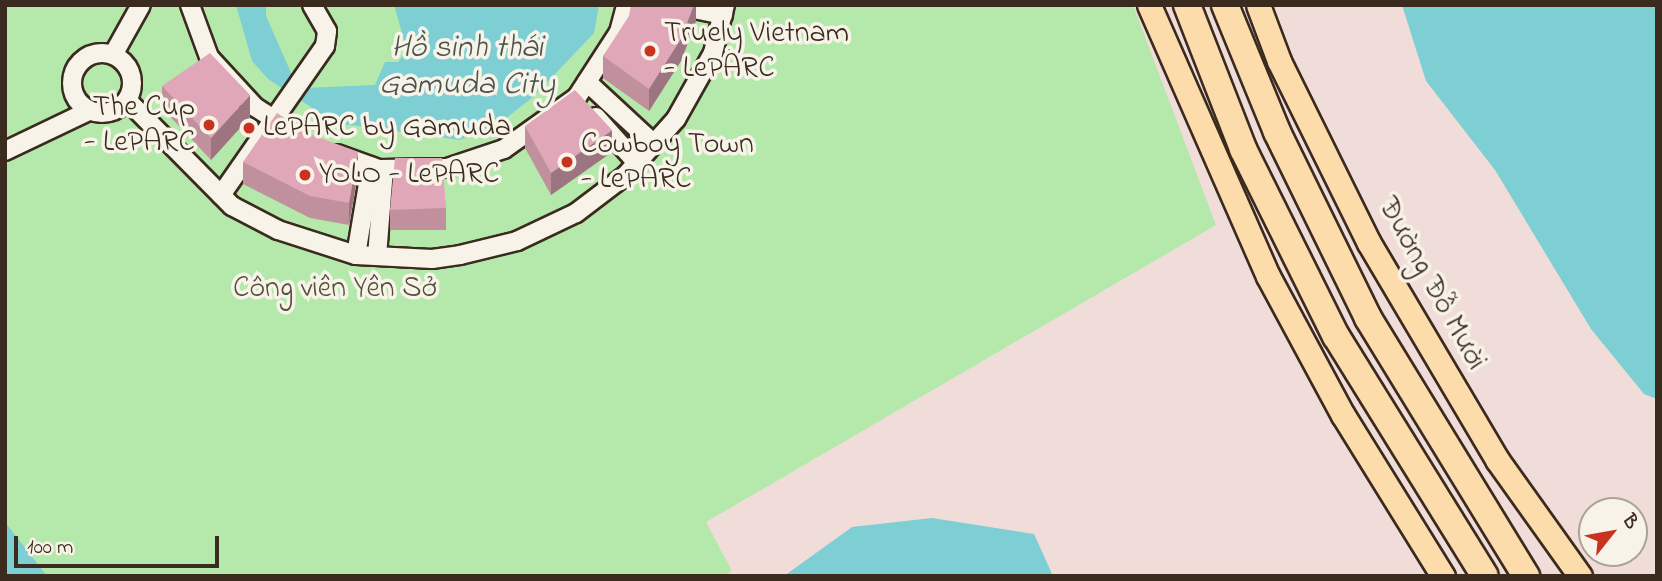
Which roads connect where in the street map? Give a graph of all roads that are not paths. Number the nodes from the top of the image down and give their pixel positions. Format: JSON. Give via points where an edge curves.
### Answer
{"nodes":[{"id":1,"x":141,"y":5,"type":"edge"},
{"id":2,"x":190,"y":5,"type":"edge"},
{"id":3,"x":312,"y":5,"type":"edge"},
{"id":4,"x":626,"y":5,"type":"edge"},
{"id":5,"x":674,"y":5,"type":"edge"},
{"id":6,"x":1149,"y":5,"type":"edge"},
{"id":7,"x":1187,"y":5,"type":"edge"},
{"id":8,"x":1225,"y":5,"type":"edge"},
{"id":9,"x":1258,"y":5,"type":"edge"},
{"id":10,"x":723,"y":8,"type":"edge"},
{"id":11,"x":113,"y":55,"type":"junction"},
{"id":12,"x":582,"y":89,"type":"junction"},
{"id":13,"x":127,"y":100,"type":"junction"},
{"id":14,"x":89,"y":110,"type":"junction"},
{"id":15,"x":274,"y":119,"type":"junction"},
{"id":16,"x":653,"y":144,"type":"junction"},
{"id":17,"x":5,"y":152,"type":"edge"},
{"id":18,"x":637,"y":163,"type":"junction"},
{"id":19,"x":378,"y":168,"type":"junction"},
{"id":20,"x":221,"y":195,"type":"junction"},
{"id":21,"x":356,"y":255,"type":"junction"},
{"id":22,"x":377,"y":256,"type":"junction"},
{"id":23,"x":1443,"y":576,"type":"edge"},
{"id":24,"x":1485,"y":576,"type":"edge"},
{"id":25,"x":1526,"y":576,"type":"edge"},
{"id":26,"x":1580,"y":576,"type":"edge"}],
"edges":[{"from":1,"to":11,"type":"street"},
{"from":2,"to":15,"type":"street","via":[[209,57],[255,107]]},
{"from":3,"to":15,"type":"street","via":[[328,39]]},
{"from":4,"to":12,"type":"street","via":[[619,32]]},
{"from":5,"to":10,"type":"street"},
{"from":6,"to":23,"type":"main road","via":[[1268,276],[1343,415]]},
{"from":7,"to":24,"type":"highway","via":[[1242,149],[1336,336]]},
{"from":8,"to":25,"type":"highway","via":[[1277,132],[1368,318]]},
{"from":9,"to":26,"type":"main road","name":"Đường Đỗ Mười","via":[[1285,73],[1403,303],[1497,461]]},
{"from":10,"to":16,"type":"street","via":[[713,53],[676,119]]},
{"from":11,"to":13,"type":"street","via":[[125,64],[132,78]]},
{"from":11,"to":14,"type":"street","via":[[91,55],[74,71],[74,94]]},
{"from":12,"to":16,"type":"street"},
{"from":12,"to":18,"type":"street"},
{"from":12,"to":19,"type":"street","via":[[504,149],[447,168]]},
{"from":13,"to":14,"type":"street","via":[[110,113]]},
{"from":13,"to":20,"type":"street"},
{"from":14,"to":17,"type":"street"},
{"from":15,"to":19,"type":"street","via":[[309,142]]},
{"from":15,"to":20,"type":"street"},
{"from":16,"to":18,"type":"street"},
{"from":18,"to":22,"type":"street","via":[[576,212],[517,241],[432,259]]},
{"from":19,"to":21,"type":"street"},
{"from":19,"to":22,"type":"street"},
{"from":20,"to":21,"type":"street","via":[[232,206],[278,230]]},
{"from":21,"to":22,"type":"street"}]}
